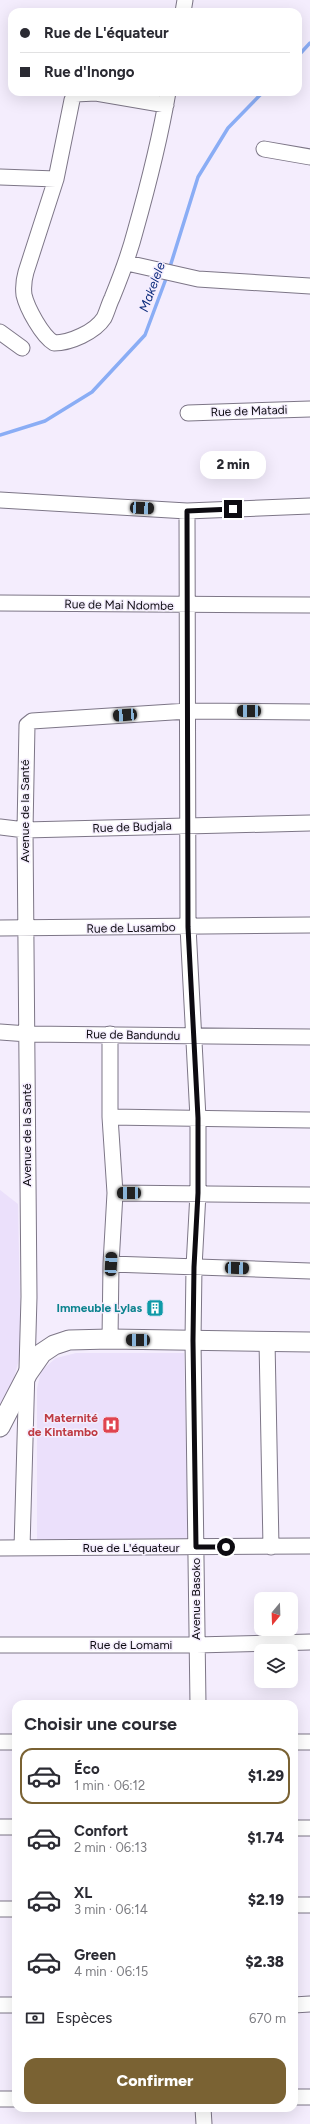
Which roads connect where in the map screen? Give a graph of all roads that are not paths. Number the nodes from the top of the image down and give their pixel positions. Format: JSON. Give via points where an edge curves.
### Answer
{"nodes":[{"id":1,"x":74,"y":96,"type":"edge"},
{"id":2,"x":132,"y":96,"type":"edge"},
{"id":3,"x":167,"y":99,"type":"edge"},
{"id":4,"x":264,"y":149,"type":"dead end"},
{"id":5,"x":310,"y":157,"type":"edge"},
{"id":6,"x":0,"y":177,"type":"edge"},
{"id":7,"x":56,"y":178,"type":"junction"},
{"id":8,"x":127,"y":263,"type":"junction"},
{"id":9,"x":310,"y":286,"type":"edge"},
{"id":10,"x":0,"y":332,"type":"edge"},
{"id":11,"x":22,"y":348,"type":"dead end"},
{"id":12,"x":310,"y":409,"type":"edge"},
{"id":13,"x":188,"y":413,"type":"dead end"},
{"id":14,"x":0,"y":500,"type":"edge"},
{"id":15,"x":310,"y":506,"type":"edge"},
{"id":16,"x":187,"y":511,"type":"junction"},
{"id":17,"x":0,"y":603,"type":"edge"},
{"id":18,"x":188,"y":605,"type":"junction"},
{"id":19,"x":310,"y":605,"type":"edge"},
{"id":20,"x":188,"y":711,"type":"junction"},
{"id":21,"x":310,"y":712,"type":"edge"},
{"id":22,"x":310,"y":823,"type":"edge"},
{"id":23,"x":189,"y":825,"type":"junction"},
{"id":24,"x":0,"y":827,"type":"edge"},
{"id":25,"x":25,"y":830,"type":"junction"},
{"id":26,"x":310,"y":925,"type":"edge"},
{"id":27,"x":188,"y":927,"type":"junction"},
{"id":28,"x":0,"y":928,"type":"edge"},
{"id":29,"x":26,"y":929,"type":"junction"},
{"id":30,"x":0,"y":1032,"type":"edge"},
{"id":31,"x":28,"y":1034,"type":"junction"},
{"id":32,"x":110,"y":1034,"type":"junction"},
{"id":33,"x":194,"y":1036,"type":"junction"},
{"id":34,"x":310,"y":1038,"type":"edge"},
{"id":35,"x":110,"y":1118,"type":"junction"},
{"id":36,"x":198,"y":1118,"type":"junction"},
{"id":37,"x":310,"y":1120,"type":"edge"},
{"id":38,"x":115,"y":1193,"type":"junction"},
{"id":39,"x":198,"y":1193,"type":"junction"},
{"id":40,"x":310,"y":1195,"type":"edge"},
{"id":41,"x":111,"y":1264,"type":"junction"},
{"id":42,"x":194,"y":1267,"type":"junction"},
{"id":43,"x":310,"y":1270,"type":"edge"},
{"id":44,"x":110,"y":1339,"type":"junction"},
{"id":45,"x":193,"y":1341,"type":"junction"},
{"id":46,"x":268,"y":1341,"type":"junction"},
{"id":47,"x":310,"y":1342,"type":"edge"},
{"id":48,"x":28,"y":1373,"type":"junction"},
{"id":49,"x":0,"y":1427,"type":"edge"},
{"id":50,"x":310,"y":1546,"type":"edge"},
{"id":51,"x":196,"y":1547,"type":"junction"},
{"id":52,"x":271,"y":1547,"type":"junction"},
{"id":53,"x":0,"y":1548,"type":"edge"},
{"id":54,"x":22,"y":1548,"type":"junction"},
{"id":55,"x":310,"y":1642,"type":"edge"},
{"id":56,"x":0,"y":1645,"type":"edge"},
{"id":57,"x":196,"y":1645,"type":"junction"},
{"id":58,"x":198,"y":1700,"type":"edge"},
{"id":59,"x":0,"y":1742,"type":"edge"},
{"id":60,"x":12,"y":1742,"type":"edge"},
{"id":61,"x":298,"y":1742,"type":"edge"},
{"id":62,"x":310,"y":1742,"type":"edge"},
{"id":63,"x":0,"y":1827,"type":"edge"},
{"id":64,"x":12,"y":1827,"type":"edge"},
{"id":65,"x":298,"y":1828,"type":"edge"},
{"id":66,"x":310,"y":1828,"type":"edge"},
{"id":67,"x":298,"y":1905,"type":"edge"},
{"id":68,"x":310,"y":1905,"type":"edge"},
{"id":69,"x":0,"y":1909,"type":"edge"},
{"id":70,"x":12,"y":1909,"type":"edge"},
{"id":71,"x":310,"y":2004,"type":"edge"},
{"id":72,"x":0,"y":2005,"type":"edge"},
{"id":73,"x":12,"y":2005,"type":"edge"},
{"id":74,"x":298,"y":2005,"type":"edge"},
{"id":75,"x":298,"y":2097,"type":"edge"},
{"id":76,"x":310,"y":2097,"type":"edge"},
{"id":77,"x":0,"y":2099,"type":"edge"},
{"id":78,"x":12,"y":2099,"type":"edge"},
{"id":79,"x":203,"y":2112,"type":"edge"},
{"id":80,"x":204,"y":2124,"type":"edge"}],
"edges":[{"from":1,"to":7,"type":"street"},
{"from":2,"to":3,"type":"street"},
{"from":3,"to":8,"type":"street","via":[[150,178]]},
{"from":4,"to":5,"type":"street"},
{"from":6,"to":7,"type":"street"},
{"from":7,"to":8,"type":"street","via":[[24,285],[24,295],[38,326],[49,341],[59,343],[71,340],[98,325],[104,318]]},
{"from":8,"to":9,"type":"street","via":[[198,279]]},
{"from":10,"to":11,"type":"street"},
{"from":12,"to":13,"type":"street","name":"Rue de Matadi"},
{"from":14,"to":16,"type":"street"},
{"from":15,"to":16,"type":"street"},
{"from":16,"to":18,"type":"street","name":"Avenue Basoko"},
{"from":17,"to":18,"type":"street","name":"Rue de Mai Ndombe"},
{"from":18,"to":19,"type":"street","name":"Rue de Mai Ndombe"},
{"from":18,"to":20,"type":"street","name":"Avenue Basoko"},
{"from":20,"to":21,"type":"street"},
{"from":20,"to":23,"type":"street","name":"Avenue Basoko"},
{"from":20,"to":25,"type":"street","name":"Avenue de la Santé","via":[[29,722],[26,728]]},
{"from":22,"to":23,"type":"street","name":"Rue de Budjala"},
{"from":23,"to":25,"type":"street","name":"Rue de Budjala"},
{"from":23,"to":27,"type":"street","name":"Avenue Basoko"},
{"from":24,"to":25,"type":"street","name":"Rue de Budjala"},
{"from":25,"to":29,"type":"street","name":"Avenue de la Santé"},
{"from":26,"to":27,"type":"street","name":"Rue de Lusambo"},
{"from":27,"to":29,"type":"street","name":"Rue de Lusambo"},
{"from":27,"to":33,"type":"street","name":"Avenue Basoko"},
{"from":28,"to":29,"type":"street","name":"Rue de Lusambo"},
{"from":29,"to":31,"type":"street","name":"Avenue de la Santé"},
{"from":30,"to":31,"type":"street","name":"Rue de Bandundu"},
{"from":31,"to":32,"type":"street","name":"Rue de Bandundu"},
{"from":31,"to":48,"type":"street","name":"Avenue de la Santé"},
{"from":32,"to":33,"type":"street","name":"Rue de Bandundu"},
{"from":32,"to":35,"type":"street"},
{"from":33,"to":34,"type":"street","name":"Rue de Bandundu"},
{"from":33,"to":36,"type":"street","name":"Avenue Basoko"},
{"from":35,"to":36,"type":"street"},
{"from":35,"to":38,"type":"street"},
{"from":36,"to":37,"type":"street"},
{"from":36,"to":39,"type":"street","name":"Avenue Basoko"},
{"from":38,"to":39,"type":"street"},
{"from":38,"to":41,"type":"street"},
{"from":39,"to":40,"type":"street"},
{"from":39,"to":42,"type":"street","name":"Avenue Basoko"},
{"from":41,"to":42,"type":"street"},
{"from":41,"to":44,"type":"street"},
{"from":42,"to":43,"type":"street"},
{"from":42,"to":45,"type":"street","name":"Avenue Basoko"},
{"from":44,"to":45,"type":"main road"},
{"from":44,"to":48,"type":"main road","via":[[70,1340],[54,1345],[42,1353]]},
{"from":45,"to":46,"type":"main road"},
{"from":45,"to":51,"type":"street","name":"Avenue Basoko"},
{"from":46,"to":47,"type":"main road"},
{"from":46,"to":52,"type":"street"},
{"from":48,"to":49,"type":"main road"},
{"from":48,"to":54,"type":"street","name":"Avenue de la Santé"},
{"from":50,"to":52,"type":"street","name":"Rue de L'équateur"},
{"from":51,"to":52,"type":"street","name":"Rue de L'équateur"},
{"from":51,"to":54,"type":"street","name":"Rue de L'équateur"},
{"from":51,"to":57,"type":"street","name":"Avenue Basoko"},
{"from":53,"to":54,"type":"street","name":"Rue de L'équateur"},
{"from":55,"to":57,"type":"street","name":"Rue de Lomami"},
{"from":56,"to":57,"type":"street","name":"Rue de Lomami"},
{"from":57,"to":58,"type":"street","name":"Avenue Basoko"},
{"from":59,"to":60,"type":"street"},
{"from":61,"to":62,"type":"street"},
{"from":63,"to":64,"type":"street"},
{"from":65,"to":66,"type":"street"},
{"from":67,"to":68,"type":"street"},
{"from":69,"to":70,"type":"street"},
{"from":71,"to":74,"type":"street"},
{"from":72,"to":73,"type":"street"},
{"from":75,"to":76,"type":"street"},
{"from":77,"to":78,"type":"street"},
{"from":79,"to":80,"type":"street"}]}
